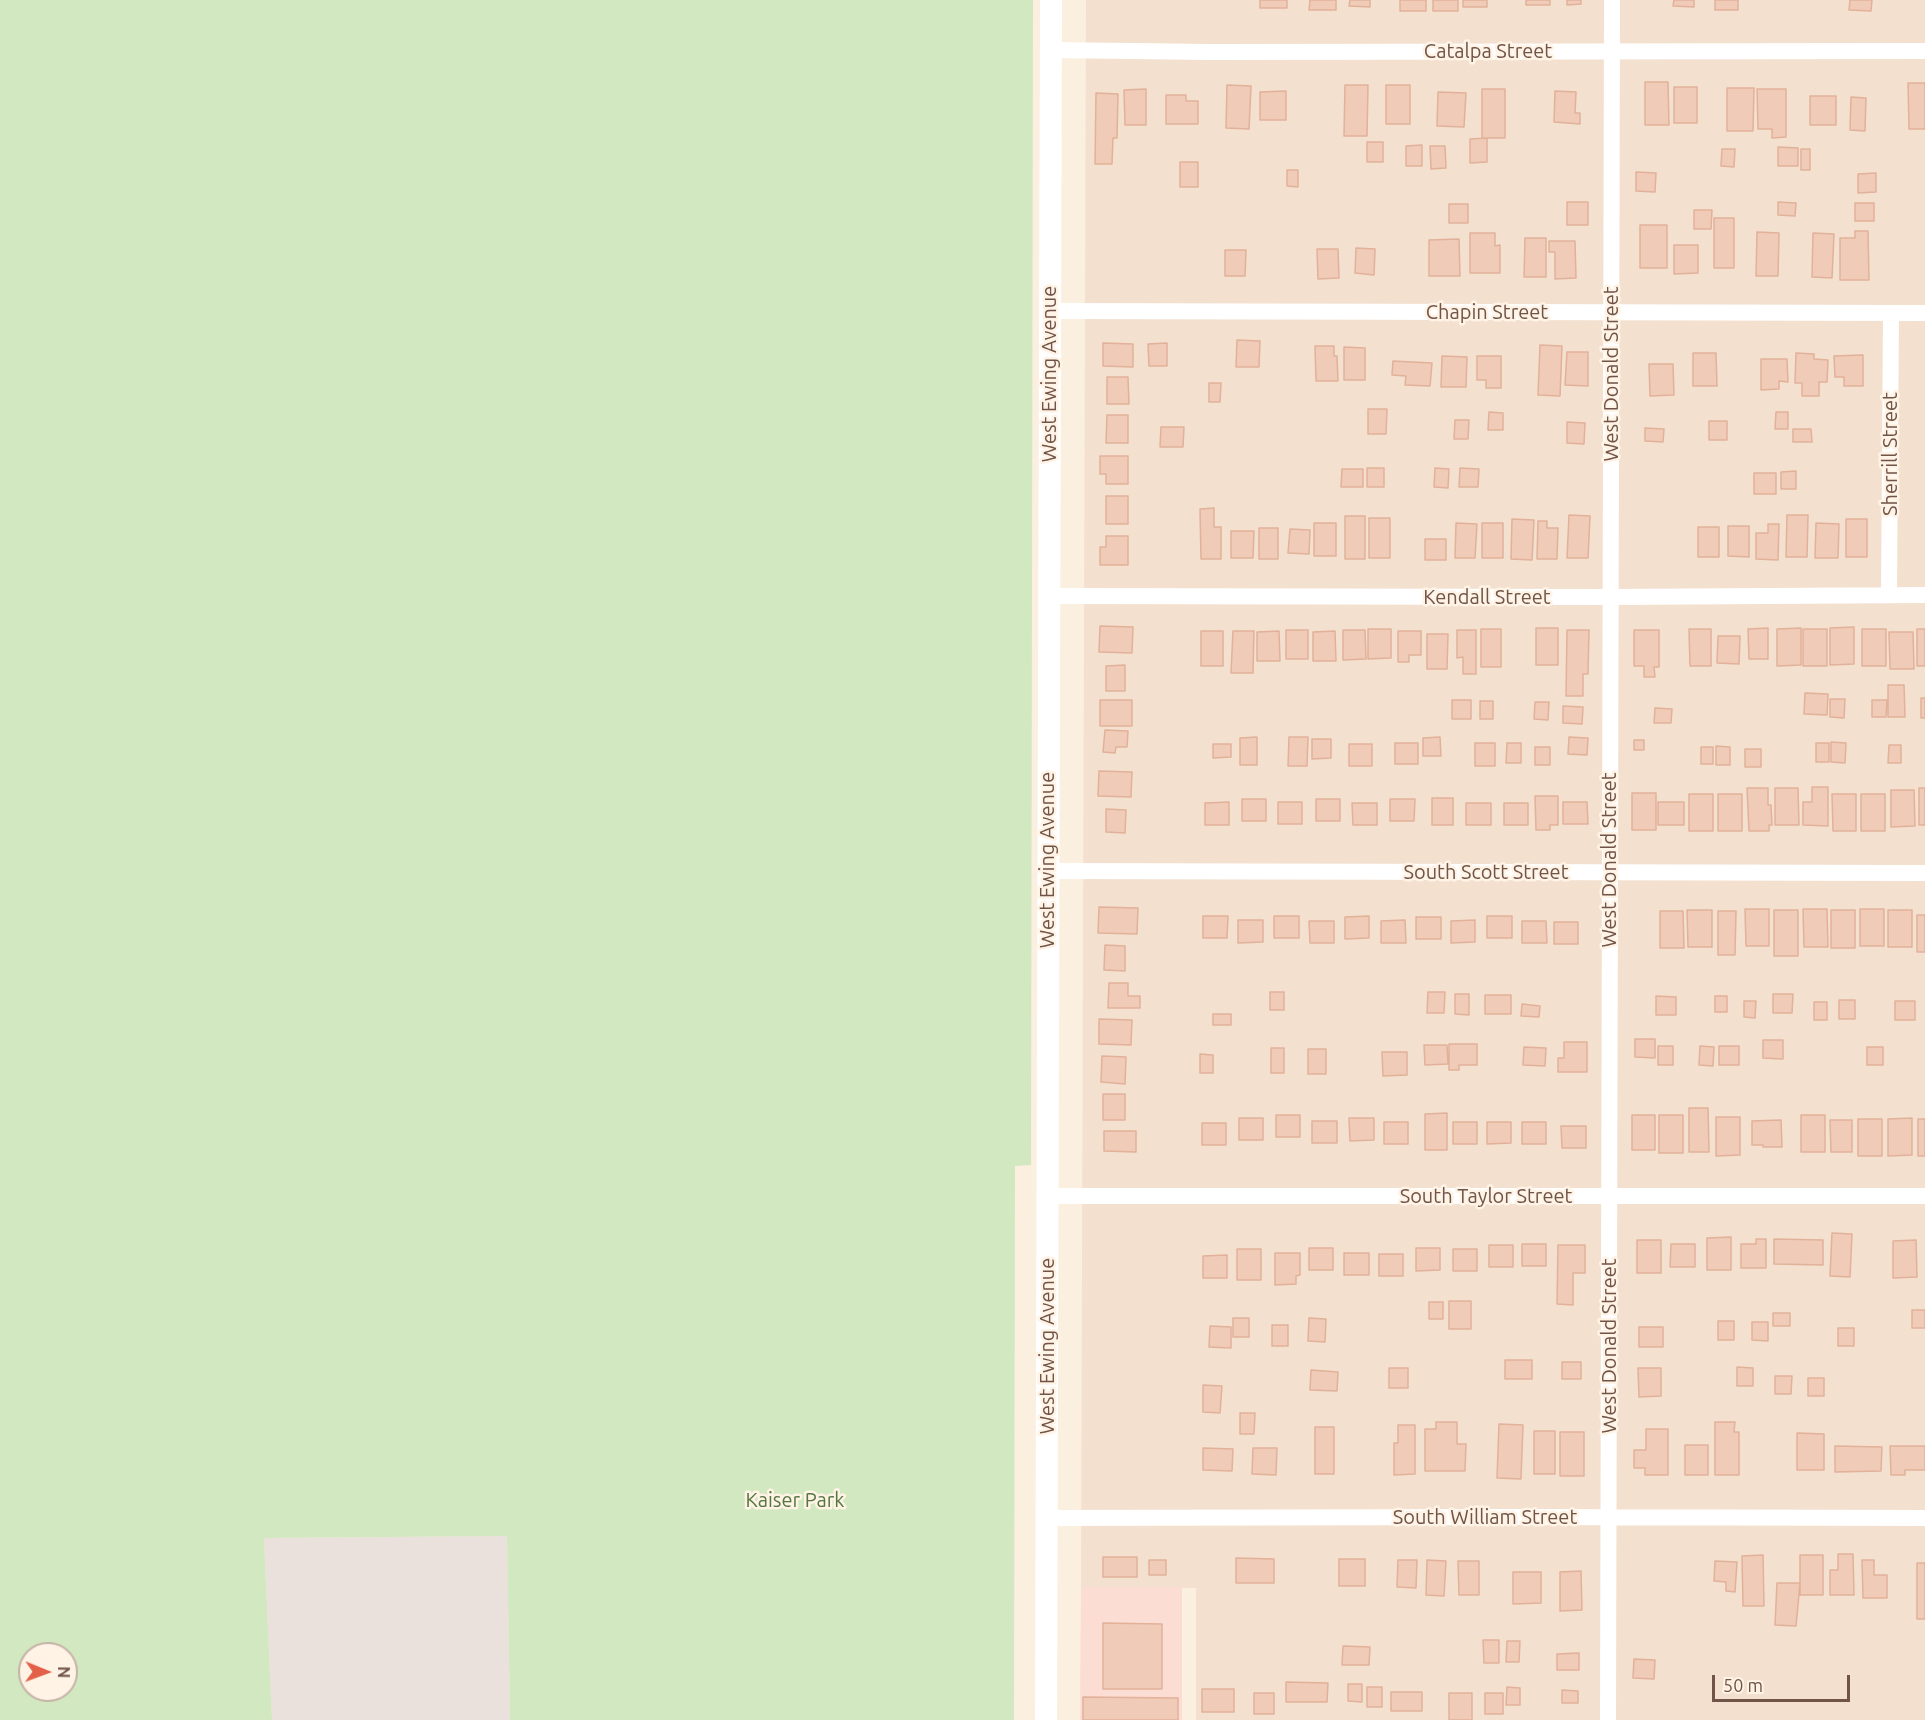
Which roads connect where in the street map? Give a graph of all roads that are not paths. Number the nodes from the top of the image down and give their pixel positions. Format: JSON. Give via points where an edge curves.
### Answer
{"nodes":[{"id":1,"x":1051,"y":0,"type":"edge"},
{"id":2,"x":1612,"y":0,"type":"edge"},
{"id":3,"x":1051,"y":50,"type":"junction"},
{"id":4,"x":1612,"y":51,"type":"junction"},
{"id":5,"x":1925,"y":51,"type":"edge"},
{"id":6,"x":1049,"y":311,"type":"junction"},
{"id":7,"x":1612,"y":312,"type":"junction"},
{"id":8,"x":1891,"y":313,"type":"junction"},
{"id":9,"x":1925,"y":313,"type":"edge"},
{"id":10,"x":1889,"y":595,"type":"junction"},
{"id":11,"x":1048,"y":596,"type":"junction"},
{"id":12,"x":1925,"y":596,"type":"edge"},
{"id":13,"x":1610,"y":597,"type":"junction"},
{"id":14,"x":1047,"y":871,"type":"junction"},
{"id":15,"x":1609,"y":873,"type":"junction"},
{"id":16,"x":1925,"y":873,"type":"edge"},
{"id":17,"x":1609,"y":1195,"type":"junction"},
{"id":18,"x":1047,"y":1196,"type":"junction"},
{"id":19,"x":1925,"y":1196,"type":"edge"},
{"id":20,"x":1608,"y":1517,"type":"junction"},
{"id":21,"x":1046,"y":1518,"type":"junction"},
{"id":22,"x":1925,"y":1518,"type":"edge"},
{"id":23,"x":1046,"y":1720,"type":"edge"},
{"id":24,"x":1608,"y":1720,"type":"edge"}],
"edges":[{"from":1,"to":3,"type":"street","name":"West Ewing Avenue"},
{"from":2,"to":4,"type":"street","name":"West Donald Street"},
{"from":3,"to":4,"type":"street","name":"Catalpa Street"},
{"from":3,"to":6,"type":"street","name":"West Ewing Avenue"},
{"from":4,"to":5,"type":"street","name":"Catalpa Street"},
{"from":4,"to":7,"type":"street","name":"West Donald Street"},
{"from":6,"to":7,"type":"street","name":"Chapin Street"},
{"from":6,"to":11,"type":"street","name":"West Ewing Avenue"},
{"from":7,"to":8,"type":"street","name":"Chapin Street"},
{"from":7,"to":13,"type":"street","name":"West Donald Street"},
{"from":8,"to":9,"type":"street","name":"Chapin Street"},
{"from":8,"to":10,"type":"street","name":"Sherrill Street"},
{"from":10,"to":12,"type":"street","name":"Kendall Street"},
{"from":10,"to":13,"type":"street","name":"Kendall Street"},
{"from":11,"to":13,"type":"street","name":"Kendall Street"},
{"from":11,"to":14,"type":"street","name":"West Ewing Avenue"},
{"from":13,"to":15,"type":"street","name":"West Donald Street"},
{"from":14,"to":15,"type":"street","name":"South Scott Street"},
{"from":14,"to":18,"type":"street","name":"West Ewing Avenue"},
{"from":15,"to":16,"type":"street","name":"South Scott Street"},
{"from":15,"to":17,"type":"street","name":"West Donald Street"},
{"from":17,"to":18,"type":"street","name":"South Taylor Street"},
{"from":17,"to":19,"type":"street","name":"South Taylor Street"},
{"from":17,"to":20,"type":"street","name":"West Donald Street"},
{"from":18,"to":21,"type":"street","name":"West Ewing Avenue"},
{"from":20,"to":21,"type":"street","name":"South William Street"},
{"from":20,"to":22,"type":"street","name":"South William Street"},
{"from":20,"to":24,"type":"street","name":"West Donald Street"},
{"from":21,"to":23,"type":"street","name":"West Ewing Avenue"}]}
